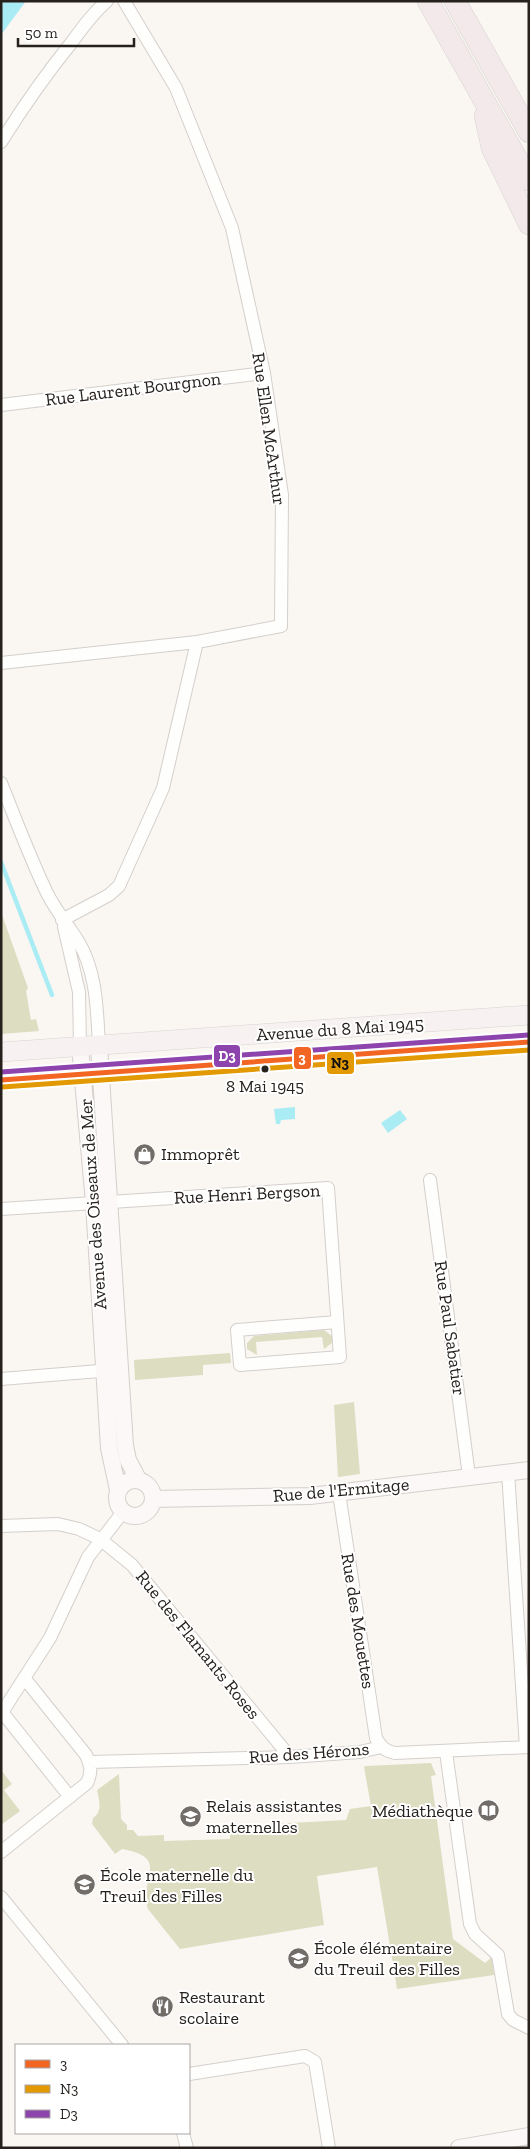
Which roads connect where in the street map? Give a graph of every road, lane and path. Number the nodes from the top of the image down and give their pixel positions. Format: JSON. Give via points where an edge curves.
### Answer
{"nodes":[{"id":1,"x":107,"y":1,"type":"edge"},
{"id":2,"x":124,"y":1,"type":"edge"},
{"id":3,"x":428,"y":1,"type":"edge"},
{"id":4,"x":455,"y":1,"type":"edge"},
{"id":5,"x":481,"y":96,"type":"junction"},
{"id":6,"x":529,"y":132,"type":"edge"},
{"id":7,"x":1,"y":142,"type":"edge"},
{"id":8,"x":529,"y":180,"type":"edge"},
{"id":9,"x":529,"y":224,"type":"edge"},
{"id":10,"x":264,"y":373,"type":"junction"},
{"id":11,"x":1,"y":405,"type":"edge"},
{"id":12,"x":197,"y":642,"type":"junction"},
{"id":13,"x":1,"y":663,"type":"edge"},
{"id":14,"x":1,"y":783,"type":"edge"},
{"id":15,"x":62,"y":920,"type":"junction"},
{"id":16,"x":529,"y":1015,"type":"edge"},
{"id":17,"x":529,"y":1042,"type":"edge"},
{"id":18,"x":99,"y":1046,"type":"junction"},
{"id":19,"x":80,"y":1047,"type":"junction"},
{"id":20,"x":1,"y":1052,"type":"edge"},
{"id":21,"x":91,"y":1073,"type":"junction"},
{"id":22,"x":1,"y":1080,"type":"edge"},
{"id":23,"x":430,"y":1180,"type":"dead end"},
{"id":24,"x":101,"y":1202,"type":"junction"},
{"id":25,"x":1,"y":1209,"type":"edge"},
{"id":26,"x":337,"y":1322,"type":"junction"},
{"id":27,"x":112,"y":1370,"type":"junction"},
{"id":28,"x":1,"y":1379,"type":"edge"},
{"id":29,"x":529,"y":1470,"type":"edge"},
{"id":30,"x":508,"y":1472,"type":"junction"},
{"id":31,"x":469,"y":1476,"type":"junction"},
{"id":32,"x":138,"y":1480,"type":"junction"},
{"id":33,"x":118,"y":1490,"type":"junction"},
{"id":34,"x":339,"y":1493,"type":"junction"},
{"id":35,"x":153,"y":1499,"type":"junction"},
{"id":36,"x":123,"y":1512,"type":"junction"},
{"id":37,"x":1,"y":1526,"type":"edge"},
{"id":38,"x":100,"y":1539,"type":"junction"},
{"id":39,"x":25,"y":1679,"type":"junction"},
{"id":40,"x":2,"y":1713,"type":"edge"},
{"id":41,"x":381,"y":1747,"type":"junction"},
{"id":42,"x":528,"y":1747,"type":"edge"},
{"id":43,"x":446,"y":1752,"type":"junction"},
{"id":44,"x":290,"y":1758,"type":"junction"},
{"id":45,"x":90,"y":1762,"type":"junction"},
{"id":46,"x":118,"y":1762,"type":"junction"},
{"id":47,"x":87,"y":1783,"type":"junction"},
{"id":48,"x":70,"y":1797,"type":"junction"},
{"id":49,"x":1,"y":1852,"type":"edge"},
{"id":50,"x":1,"y":1897,"type":"edge"},
{"id":51,"x":529,"y":2028,"type":"edge"},
{"id":52,"x":121,"y":2044,"type":"edge"},
{"id":53,"x":190,"y":2074,"type":"edge"},
{"id":54,"x":183,"y":2134,"type":"edge"},
{"id":55,"x":529,"y":2136,"type":"edge"},
{"id":56,"x":186,"y":2148,"type":"edge"},
{"id":57,"x":329,"y":2148,"type":"edge"},
{"id":58,"x":459,"y":2148,"type":"edge"}],
"edges":[{"from":1,"to":7,"type":"street","via":[[58,59]]},
{"from":2,"to":10,"type":"street","name":"Rue Ellen McArthur","via":[[176,88],[232,228]]},
{"from":3,"to":5,"type":"highway"},
{"from":4,"to":6,"type":"highway"},
{"from":5,"to":8,"type":"highway"},
{"from":5,"to":9,"type":"highway","via":[[492,148]]},
{"from":10,"to":11,"type":"street","name":"Rue Laurent Bourgnon"},
{"from":10,"to":12,"type":"street","name":"Rue Ellen McArthur","via":[[282,495],[281,626]]},
{"from":12,"to":13,"type":"street"},
{"from":12,"to":15,"type":"street","via":[[163,788],[119,886],[109,895]]},
{"from":14,"to":15,"type":"street","name":"Avenue des Oiseaux de Mer"},
{"from":15,"to":18,"type":"street","name":"Avenue des Oiseaux de Mer","via":[[79,942],[88,964],[96,1002]]},
{"from":15,"to":19,"type":"street","name":"Avenue des Oiseaux de Mer","via":[[79,992]]},
{"from":16,"to":18,"type":"main road","name":"Avenue du 8 Mai 1945"},
{"from":17,"to":21,"type":"main road","name":"Avenue du 8 Mai 1945"},
{"from":18,"to":19,"type":"main road","name":"Avenue du 8 Mai 1945"},
{"from":18,"to":21,"type":"street","name":"Avenue des Oiseaux de Mer"},
{"from":19,"to":20,"type":"main road","name":"Avenue du 8 Mai 1945"},
{"from":19,"to":21,"type":"street","name":"Avenue des Oiseaux de Mer"},
{"from":21,"to":22,"type":"main road","name":"Avenue du 8 Mai 1945"},
{"from":21,"to":24,"type":"street","name":"Avenue des Oiseaux de Mer"},
{"from":23,"to":31,"type":"street","name":"Rue Paul Sabatier"},
{"from":24,"to":25,"type":"street"},
{"from":24,"to":26,"type":"street","name":"Rue Henri Bergson","via":[[328,1188]]},
{"from":24,"to":27,"type":"street","name":"Avenue des Oiseaux de Mer"},
{"from":26,"to":26,"type":"street","name":"Rue Henri Bergson","via":[[237,1330],[240,1365],[340,1357]]},
{"from":27,"to":28,"type":"street"},
{"from":27,"to":32,"type":"street","name":"Avenue des Oiseaux de Mer","via":[[125,1446]]},
{"from":27,"to":33,"type":"street","name":"Avenue des Oiseaux de Mer","via":[[109,1448]]},
{"from":29,"to":30,"type":"street","name":"Rue de l'Ermitage"},
{"from":30,"to":31,"type":"street","name":"Rue de l'Ermitage"},
{"from":30,"to":42,"type":"street"},
{"from":31,"to":34,"type":"street","name":"Rue de l'Ermitage"},
{"from":32,"to":33,"type":"street","via":[[126,1481]]},
{"from":32,"to":35,"type":"street","via":[[149,1486]]},
{"from":33,"to":36,"type":"street","via":[[117,1501]]},
{"from":34,"to":35,"type":"street","name":"Rue de l'Ermitage"},
{"from":34,"to":41,"type":"street","name":"Rue des Mouettes","via":[[376,1738]]},
{"from":35,"to":36,"type":"street","via":[[149,1510],[139,1516]]},
{"from":36,"to":38,"type":"street"},
{"from":37,"to":38,"type":"street","via":[[58,1524]]},
{"from":38,"to":39,"type":"street","via":[[88,1557],[50,1638]]},
{"from":38,"to":44,"type":"street","name":"Rue des Flamants Roses","via":[[132,1565]]},
{"from":39,"to":40,"type":"street"},
{"from":39,"to":45,"type":"street"},
{"from":40,"to":48,"type":"street"},
{"from":41,"to":43,"type":"street","name":"Rue des Hérons","via":[[395,1753]]},
{"from":41,"to":44,"type":"street","name":"Rue des Hérons"},
{"from":42,"to":43,"type":"street","name":"Rue des Hérons"},
{"from":43,"to":51,"type":"street","via":[[470,1924],[475,1934],[498,1956],[508,2014]]},
{"from":44,"to":46,"type":"street","name":"Rue des Hérons"},
{"from":45,"to":46,"type":"street","name":"Rue des Hérons"},
{"from":45,"to":47,"type":"street","via":[[91,1775]]},
{"from":46,"to":47,"type":"street"},
{"from":47,"to":48,"type":"street"},
{"from":48,"to":49,"type":"street"},
{"from":50,"to":52,"type":"street"},
{"from":53,"to":57,"type":"street","via":[[305,2056],[315,2062]]},
{"from":54,"to":56,"type":"street"},
{"from":55,"to":58,"type":"street"}]}
